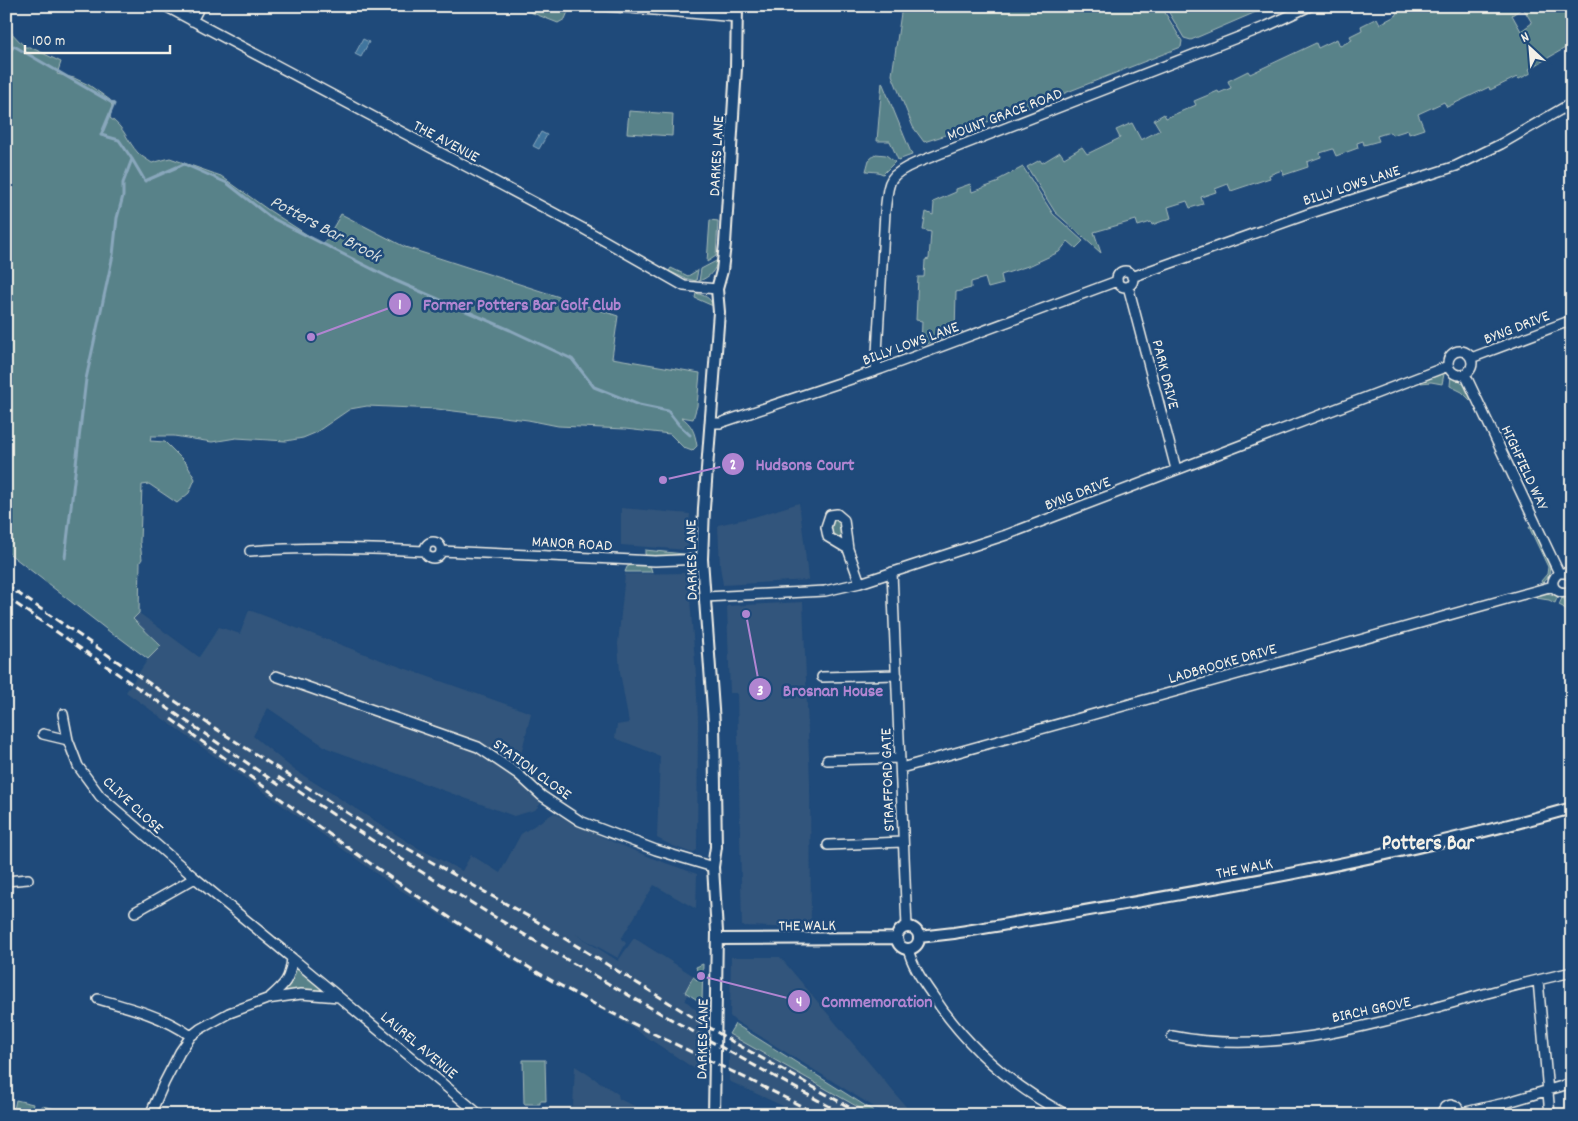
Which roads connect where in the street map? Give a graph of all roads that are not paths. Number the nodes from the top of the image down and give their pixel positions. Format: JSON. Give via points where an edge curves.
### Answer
{"nodes":[{"id":1,"x":165,"y":6,"type":"edge"},
{"id":2,"x":200,"y":6,"type":"edge"},
{"id":3,"x":606,"y":6,"type":"edge"},
{"id":4,"x":1310,"y":6,"type":"edge"},
{"id":5,"x":737,"y":11,"type":"edge"},
{"id":6,"x":192,"y":20,"type":"junction"},
{"id":7,"x":1572,"y":103,"type":"edge"},
{"id":8,"x":1132,"y":277,"type":"junction"},
{"id":9,"x":1117,"y":281,"type":"junction"},
{"id":10,"x":1128,"y":286,"type":"junction"},
{"id":11,"x":717,"y":289,"type":"junction"},
{"id":12,"x":1572,"y":320,"type":"edge"},
{"id":13,"x":1471,"y":358,"type":"junction"},
{"id":14,"x":1448,"y":366,"type":"junction"},
{"id":15,"x":876,"y":371,"type":"junction"},
{"id":16,"x":1465,"y":374,"type":"junction"},
{"id":17,"x":711,"y":423,"type":"junction"},
{"id":18,"x":1176,"y":469,"type":"junction"},
{"id":19,"x":848,"y":549,"type":"dead end"},
{"id":20,"x":250,"y":551,"type":"dead end"},
{"id":21,"x":424,"y":551,"type":"junction"},
{"id":22,"x":441,"y":551,"type":"junction"},
{"id":23,"x":702,"y":559,"type":"junction"},
{"id":24,"x":892,"y":572,"type":"junction"},
{"id":25,"x":1559,"y":573,"type":"junction"},
{"id":26,"x":1572,"y":577,"type":"edge"},
{"id":27,"x":860,"y":583,"type":"junction"},
{"id":28,"x":1553,"y":586,"type":"junction"},
{"id":29,"x":1571,"y":593,"type":"edge"},
{"id":30,"x":705,"y":597,"type":"junction"},
{"id":31,"x":896,"y":675,"type":"junction"},
{"id":32,"x":276,"y":676,"type":"dead end"},
{"id":33,"x":822,"y":677,"type":"dead end"},
{"id":34,"x":63,"y":714,"type":"dead end"},
{"id":35,"x":43,"y":734,"type":"dead end"},
{"id":36,"x":68,"y":740,"type":"junction"},
{"id":37,"x":900,"y":758,"type":"junction"},
{"id":38,"x":827,"y":760,"type":"dead end"},
{"id":39,"x":900,"y":768,"type":"junction"},
{"id":40,"x":1572,"y":808,"type":"edge"},
{"id":41,"x":903,"y":842,"type":"junction"},
{"id":42,"x":828,"y":845,"type":"dead end"},
{"id":43,"x":713,"y":867,"type":"junction"},
{"id":44,"x":195,"y":878,"type":"junction"},
{"id":45,"x":28,"y":879,"type":"dead end"},
{"id":46,"x":6,"y":880,"type":"edge"},
{"id":47,"x":136,"y":912,"type":"dead end"},
{"id":48,"x":907,"y":927,"type":"junction"},
{"id":49,"x":919,"y":937,"type":"junction"},
{"id":50,"x":897,"y":938,"type":"junction"},
{"id":51,"x":718,"y":939,"type":"junction"},
{"id":52,"x":908,"y":949,"type":"junction"},
{"id":53,"x":292,"y":958,"type":"junction"},
{"id":54,"x":1572,"y":972,"type":"edge"},
{"id":55,"x":1538,"y":980,"type":"junction"},
{"id":56,"x":339,"y":997,"type":"junction"},
{"id":57,"x":98,"y":999,"type":"dead end"},
{"id":58,"x":268,"y":999,"type":"junction"},
{"id":59,"x":191,"y":1036,"type":"junction"},
{"id":60,"x":1172,"y":1036,"type":"dead end"},
{"id":61,"x":1572,"y":1083,"type":"edge"},
{"id":62,"x":1547,"y":1090,"type":"junction"},
{"id":63,"x":1461,"y":1114,"type":"edge"},
{"id":64,"x":150,"y":1115,"type":"edge"},
{"id":65,"x":480,"y":1115,"type":"edge"},
{"id":66,"x":714,"y":1115,"type":"edge"},
{"id":67,"x":1066,"y":1115,"type":"edge"},
{"id":68,"x":1440,"y":1115,"type":"edge"},
{"id":69,"x":1550,"y":1115,"type":"edge"}],
"edges":[{"from":1,"to":6,"type":"street","name":"THE AVENUE"},
{"from":2,"to":6,"type":"street"},
{"from":3,"to":5,"type":"street"},
{"from":4,"to":15,"type":"street","name":"MOUNT GRACE ROAD","via":[[1267,26],[916,162],[896,173],[888,188],[885,212]]},
{"from":5,"to":11,"type":"street","name":"DARKES LANE","via":[[725,244]]},
{"from":6,"to":11,"type":"street","name":"THE AVENUE","via":[[584,229],[684,286]]},
{"from":7,"to":8,"type":"street","name":"BILLY LOWS LANE","via":[[1456,166],[1308,214]]},
{"from":8,"to":9,"type":"street","name":"BILLY LOWS LANE","via":[[1130,273],[1122,272]]},
{"from":8,"to":10,"type":"street"},
{"from":9,"to":10,"type":"street","via":[[1123,287]]},
{"from":9,"to":15,"type":"street","name":"BILLY LOWS LANE"},
{"from":10,"to":18,"type":"street","name":"PARK DRIVE"},
{"from":11,"to":17,"type":"street","name":"DARKES LANE","via":[[719,312]]},
{"from":12,"to":13,"type":"street","name":"BYNG DRIVE"},
{"from":13,"to":14,"type":"street","via":[[1466,352],[1458,351],[1451,354]]},
{"from":13,"to":16,"type":"street","via":[[1471,366]]},
{"from":14,"to":16,"type":"street","via":[[1456,374]]},
{"from":14,"to":18,"type":"street","name":"BYNG DRIVE"},
{"from":15,"to":17,"type":"street","name":"BILLY LOWS LANE","via":[[720,423]]},
{"from":16,"to":25,"type":"street","name":"HIGHFIELD WAY"},
{"from":17,"to":23,"type":"street","name":"DARKES LANE"},
{"from":18,"to":24,"type":"street","name":"BYNG DRIVE","via":[[1006,535]]},
{"from":19,"to":27,"type":"street"},
{"from":20,"to":21,"type":"street","name":"MANOR ROAD","via":[[280,548]]},
{"from":21,"to":22,"type":"street","name":"MANOR ROAD","via":[[428,557],[434,558]]},
{"from":21,"to":22,"type":"street","name":"MANOR ROAD","via":[[426,545],[433,541]]},
{"from":22,"to":23,"type":"street","name":"MANOR ROAD","via":[[655,561]]},
{"from":23,"to":30,"type":"street","name":"DARKES LANE"},
{"from":24,"to":27,"type":"street","name":"BYNG DRIVE"},
{"from":24,"to":31,"type":"street","name":"STRAFFORD GATE"},
{"from":25,"to":26,"type":"street"},
{"from":25,"to":28,"type":"street","via":[[1553,579]]},
{"from":27,"to":30,"type":"street","name":"BYNG DRIVE","via":[[825,591]]},
{"from":28,"to":29,"type":"street","via":[[1560,593]]},
{"from":28,"to":39,"type":"street","name":"LADBROOKE DRIVE"},
{"from":30,"to":43,"type":"street","name":"DARKES LANE","via":[[714,723],[716,847]]},
{"from":31,"to":33,"type":"street"},
{"from":31,"to":37,"type":"street","name":"STRAFFORD GATE"},
{"from":32,"to":43,"type":"street","name":"STATION CLOSE","via":[[478,747],[580,821],[656,850]]},
{"from":34,"to":36,"type":"street","name":"CLIVE CLOSE"},
{"from":35,"to":36,"type":"street"},
{"from":36,"to":44,"type":"street","name":"CLIVE CLOSE","via":[[78,766],[100,796]]},
{"from":37,"to":38,"type":"street"},
{"from":37,"to":39,"type":"street","name":"STRAFFORD GATE"},
{"from":39,"to":41,"type":"street","name":"STRAFFORD GATE"},
{"from":40,"to":49,"type":"street","name":"THE WALK","via":[[1462,838],[1260,879]]},
{"from":41,"to":42,"type":"street"},
{"from":41,"to":48,"type":"street","name":"STRAFFORD GATE"},
{"from":43,"to":51,"type":"street","name":"DARKES LANE"},
{"from":44,"to":47,"type":"street"},
{"from":44,"to":53,"type":"street","name":"CLIVE CLOSE"},
{"from":45,"to":46,"type":"street"},
{"from":48,"to":49,"type":"street","via":[[915,930]]},
{"from":48,"to":50,"type":"street","via":[[899,931]]},
{"from":49,"to":52,"type":"street","via":[[916,945]]},
{"from":50,"to":51,"type":"street","name":"THE WALK"},
{"from":50,"to":52,"type":"street","via":[[899,944]]},
{"from":51,"to":66,"type":"street","name":"DARKES LANE"},
{"from":52,"to":67,"type":"street","via":[[916,971],[962,1035],[1006,1077]]},
{"from":53,"to":56,"type":"street","name":"LAUREL AVENUE"},
{"from":53,"to":58,"type":"street","via":[[287,982]]},
{"from":54,"to":55,"type":"street","name":"BIRCH GROVE"},
{"from":55,"to":60,"type":"street","name":"BIRCH GROVE","via":[[1386,1022],[1271,1042],[1198,1042]]},
{"from":55,"to":62,"type":"street"},
{"from":56,"to":58,"type":"street","via":[[301,994]]},
{"from":56,"to":65,"type":"street","name":"LAUREL AVENUE"},
{"from":57,"to":59,"type":"street","via":[[168,1021]]},
{"from":58,"to":59,"type":"street","via":[[230,1013]]},
{"from":59,"to":64,"type":"street"},
{"from":61,"to":62,"type":"street"},
{"from":62,"to":63,"type":"street"},
{"from":62,"to":69,"type":"street"},
{"from":63,"to":68,"type":"street","via":[[1457,1107],[1451,1105],[1445,1107]]}]}
